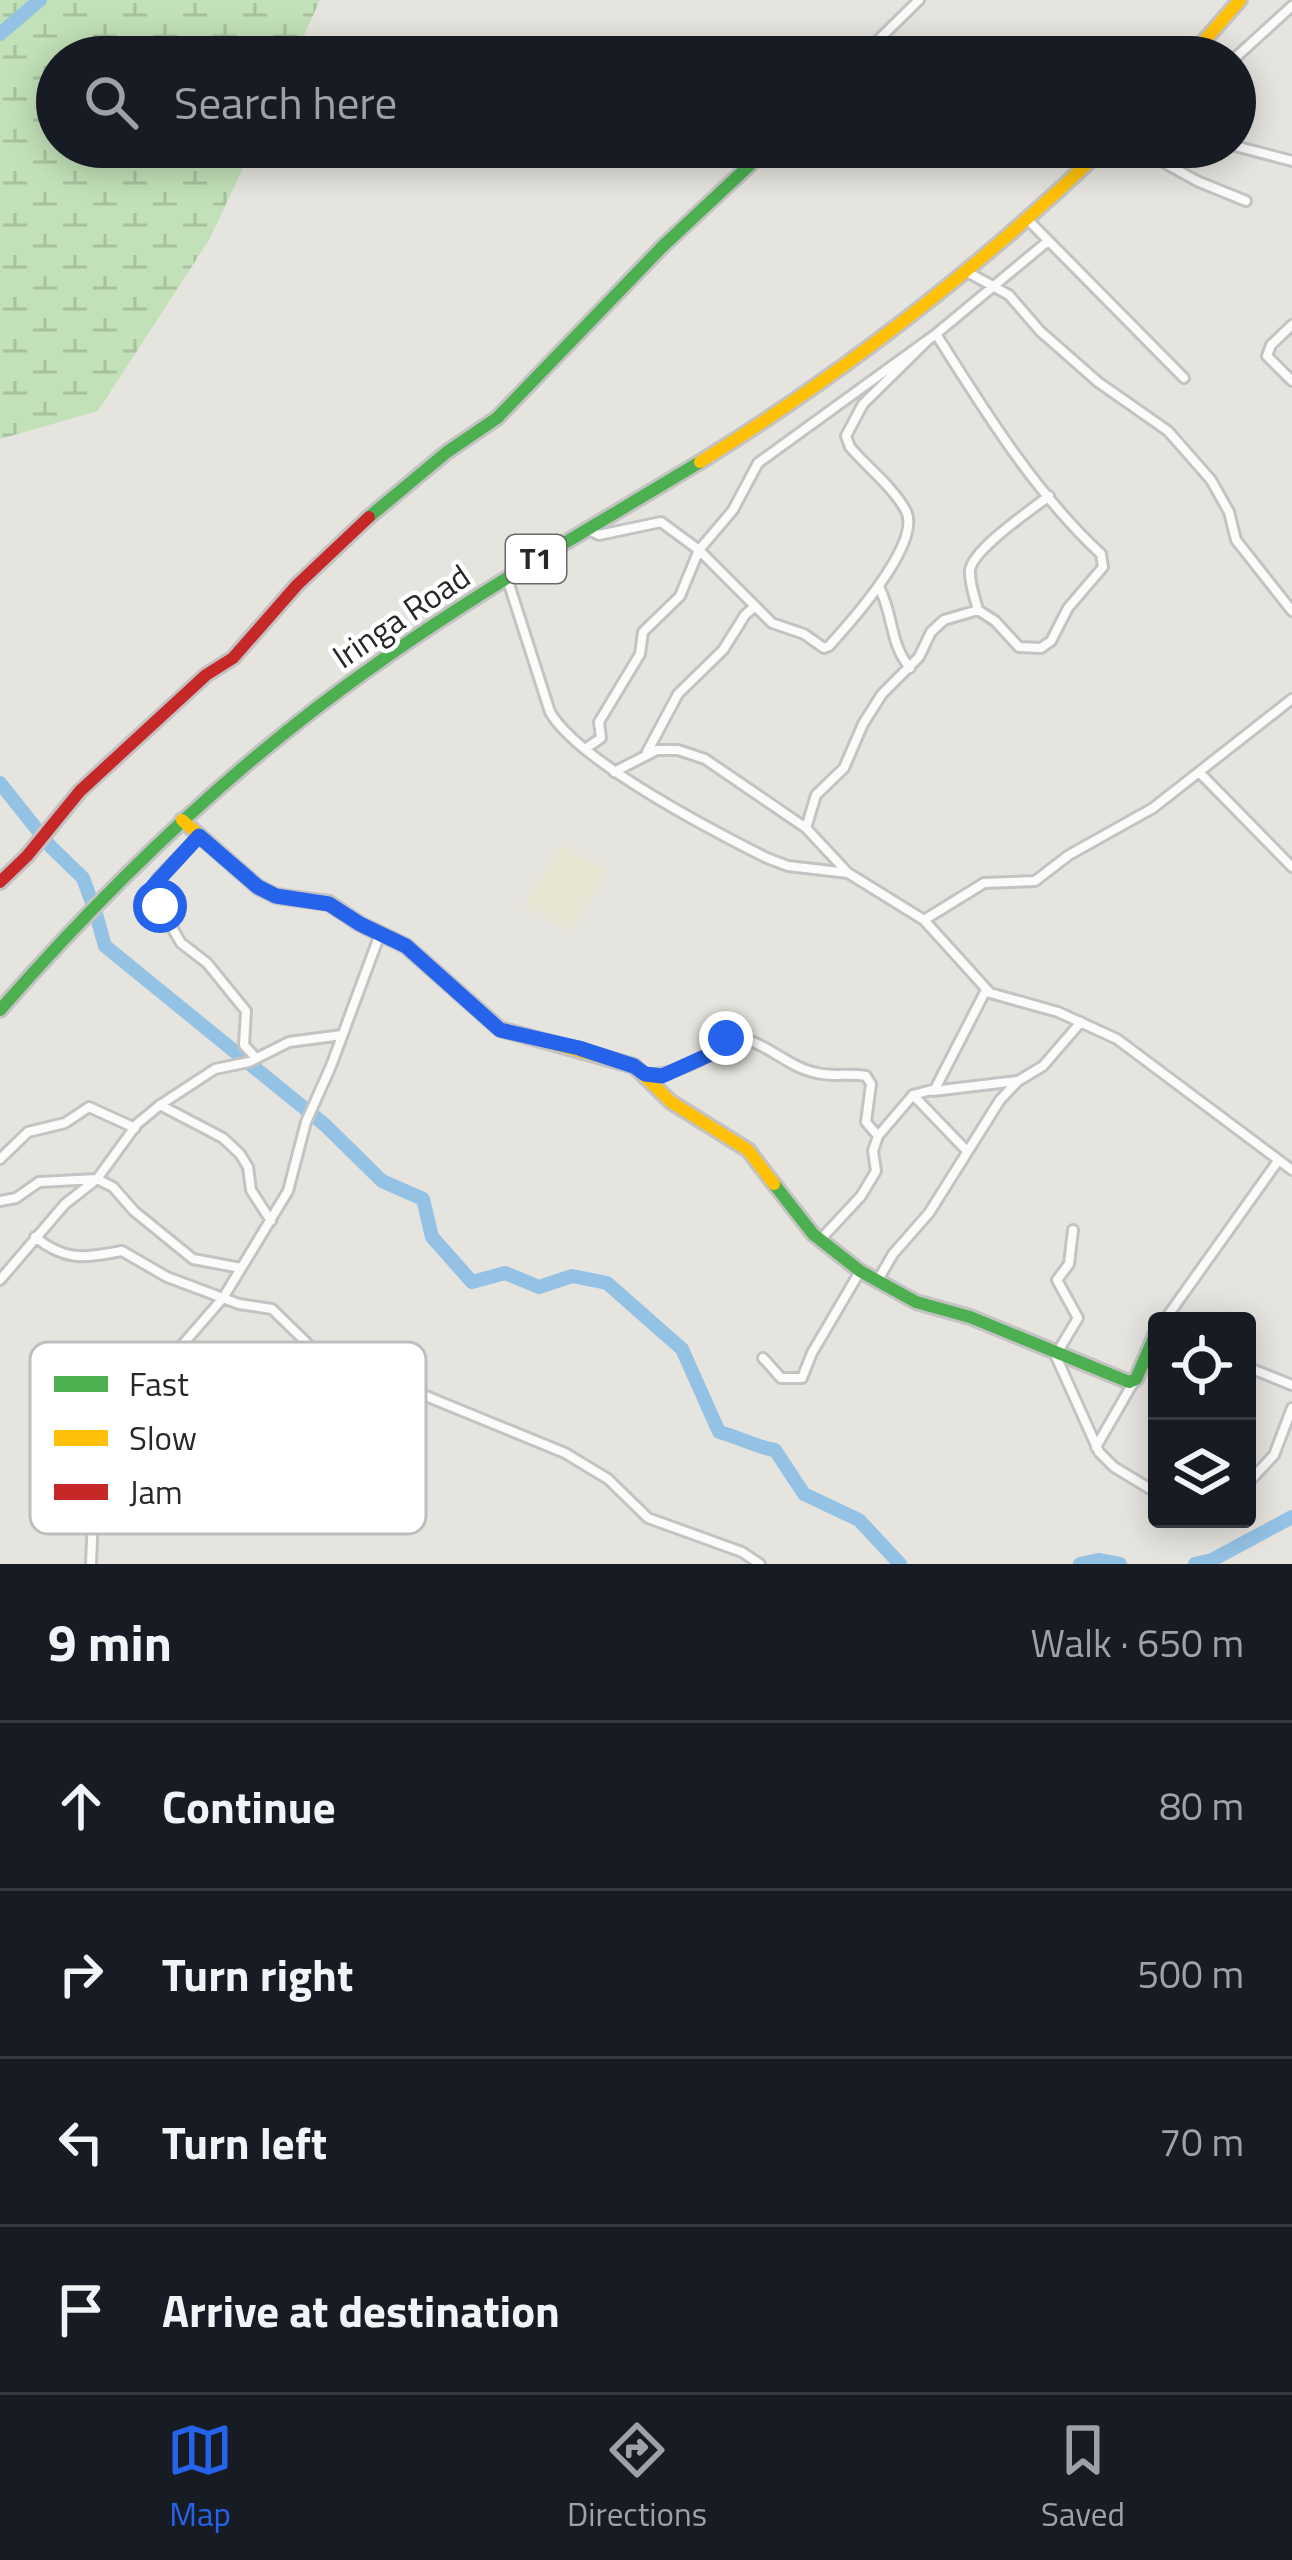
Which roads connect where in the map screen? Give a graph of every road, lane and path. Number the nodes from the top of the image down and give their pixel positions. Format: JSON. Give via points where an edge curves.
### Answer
{"nodes":[{"id":1,"x":920,"y":0,"type":"edge"},
{"id":2,"x":1240,"y":0,"type":"edge"},
{"id":3,"x":1292,"y":6,"type":"edge"},
{"id":4,"x":883,"y":36,"type":"edge"},
{"id":5,"x":1208,"y":36,"type":"edge"},
{"id":6,"x":1256,"y":39,"type":"edge"},
{"id":7,"x":1256,"y":152,"type":"edge"},
{"id":8,"x":1292,"y":161,"type":"edge"},
{"id":9,"x":747,"y":168,"type":"edge"},
{"id":10,"x":1082,"y":168,"type":"edge"},
{"id":11,"x":1174,"y":168,"type":"edge"},
{"id":12,"x":1246,"y":201,"type":"dead end"},
{"id":13,"x":1027,"y":219,"type":"junction"},
{"id":14,"x":1048,"y":241,"type":"junction"},
{"id":15,"x":968,"y":272,"type":"junction"},
{"id":16,"x":992,"y":286,"type":"junction"},
{"id":17,"x":1292,"y":325,"type":"edge"},
{"id":18,"x":933,"y":336,"type":"junction"},
{"id":19,"x":1184,"y":377,"type":"dead end"},
{"id":20,"x":1292,"y":381,"type":"edge"},
{"id":21,"x":1049,"y":496,"type":"junction"},
{"id":22,"x":588,"y":529,"type":"junction"},
{"id":23,"x":699,"y":550,"type":"junction"},
{"id":24,"x":507,"y":577,"type":"junction"},
{"id":25,"x":878,"y":586,"type":"junction"},
{"id":26,"x":754,"y":607,"type":"junction"},
{"id":27,"x":978,"y":610,"type":"junction"},
{"id":28,"x":1292,"y":611,"type":"edge"},
{"id":29,"x":910,"y":668,"type":"junction"},
{"id":30,"x":1292,"y":699,"type":"edge"},
{"id":31,"x":585,"y":748,"type":"junction"},
{"id":32,"x":647,"y":752,"type":"junction"},
{"id":33,"x":614,"y":772,"type":"junction"},
{"id":34,"x":1199,"y":772,"type":"junction"},
{"id":35,"x":182,"y":820,"type":"junction"},
{"id":36,"x":806,"y":828,"type":"junction"},
{"id":37,"x":199,"y":836,"type":"junction"},
{"id":38,"x":1292,"y":866,"type":"edge"},
{"id":39,"x":848,"y":874,"type":"junction"},
{"id":40,"x":0,"y":881,"type":"edge"},
{"id":41,"x":924,"y":920,"type":"junction"},
{"id":42,"x":381,"y":932,"type":"junction"},
{"id":43,"x":986,"y":990,"type":"junction"},
{"id":44,"x":0,"y":1010,"type":"edge"},
{"id":45,"x":1082,"y":1022,"type":"junction"},
{"id":46,"x":341,"y":1035,"type":"junction"},
{"id":47,"x":257,"y":1059,"type":"junction"},
{"id":48,"x":645,"y":1074,"type":"junction"},
{"id":49,"x":1018,"y":1081,"type":"junction"},
{"id":50,"x":933,"y":1091,"type":"junction"},
{"id":51,"x":913,"y":1095,"type":"junction"},
{"id":52,"x":160,"y":1105,"type":"junction"},
{"id":53,"x":135,"y":1128,"type":"junction"},
{"id":54,"x":878,"y":1136,"type":"junction"},
{"id":55,"x":967,"y":1150,"type":"junction"},
{"id":56,"x":2,"y":1153,"type":"edge"},
{"id":57,"x":1278,"y":1161,"type":"junction"},
{"id":58,"x":1292,"y":1170,"type":"edge"},
{"id":59,"x":97,"y":1179,"type":"junction"},
{"id":60,"x":0,"y":1201,"type":"edge"},
{"id":61,"x":271,"y":1221,"type":"junction"},
{"id":62,"x":1073,"y":1230,"type":"dead end"},
{"id":63,"x":35,"y":1237,"type":"junction"},
{"id":64,"x":820,"y":1240,"type":"junction"},
{"id":65,"x":241,"y":1268,"type":"junction"},
{"id":66,"x":860,"y":1271,"type":"junction"},
{"id":67,"x":0,"y":1280,"type":"edge"},
{"id":68,"x":878,"y":1280,"type":"junction"},
{"id":69,"x":224,"y":1298,"type":"junction"},
{"id":70,"x":1170,"y":1312,"type":"edge"},
{"id":71,"x":185,"y":1342,"type":"edge"},
{"id":72,"x":306,"y":1342,"type":"edge"},
{"id":73,"x":1148,"y":1350,"type":"edge"},
{"id":74,"x":1055,"y":1352,"type":"junction"},
{"id":75,"x":763,"y":1358,"type":"dead end"},
{"id":76,"x":1256,"y":1371,"type":"edge"},
{"id":77,"x":1133,"y":1382,"type":"junction"},
{"id":78,"x":1292,"y":1385,"type":"edge"},
{"id":79,"x":426,"y":1396,"type":"edge"},
{"id":80,"x":1292,"y":1408,"type":"edge"},
{"id":81,"x":1096,"y":1447,"type":"junction"},
{"id":82,"x":1256,"y":1474,"type":"edge"},
{"id":83,"x":1148,"y":1488,"type":"edge"},
{"id":84,"x":92,"y":1534,"type":"edge"},
{"id":85,"x":91,"y":1564,"type":"edge"},
{"id":86,"x":760,"y":1564,"type":"edge"}],
"edges":[{"from":1,"to":4,"type":"street"},
{"from":2,"to":5,"type":"main road"},
{"from":3,"to":6,"type":"street"},
{"from":7,"to":8,"type":"street"},
{"from":9,"to":40,"type":"main road","via":[[497,418],[362,524],[233,658],[80,791]]},
{"from":10,"to":13,"type":"main road","name":"Iringa Road","number":"T1"},
{"from":11,"to":12,"type":"street"},
{"from":13,"to":14,"type":"street"},
{"from":13,"to":15,"type":"main road","name":"Iringa Road","number":"T1"},
{"from":14,"to":16,"type":"street"},
{"from":14,"to":19,"type":"street"},
{"from":15,"to":16,"type":"street"},
{"from":15,"to":22,"type":"main road","name":"Iringa Road","number":"T1","via":[[842,370]]},
{"from":16,"to":18,"type":"street"},
{"from":16,"to":28,"type":"street","via":[[1098,382],[1168,431],[1211,480],[1243,550]]},
{"from":17,"to":20,"type":"street","via":[[1267,356]]},
{"from":18,"to":21,"type":"street"},
{"from":18,"to":23,"type":"street","via":[[767,455]]},
{"from":18,"to":25,"type":"street","via":[[863,404],[846,436],[908,514],[902,550]]},
{"from":21,"to":27,"type":"street","via":[[973,561]]},
{"from":21,"to":27,"type":"street","via":[[1101,554],[1103,567],[1041,648],[1019,647]]},
{"from":22,"to":23,"type":"street","via":[[599,535],[658,520]]},
{"from":22,"to":24,"type":"main road","name":"Iringa Road","number":"T1"},
{"from":23,"to":26,"type":"street"},
{"from":23,"to":31,"type":"street","via":[[680,596],[643,632],[640,654],[599,722],[601,738]]},
{"from":24,"to":31,"type":"street","via":[[550,712]]},
{"from":24,"to":35,"type":"main road","name":"Iringa Road","number":"T1","via":[[335,694]]},
{"from":25,"to":26,"type":"street","via":[[827,647]]},
{"from":25,"to":29,"type":"street","via":[[895,648]]},
{"from":26,"to":32,"type":"street","via":[[678,694]]},
{"from":27,"to":29,"type":"street","via":[[937,626]]},
{"from":29,"to":36,"type":"street","via":[[872,710],[844,768],[816,795]]},
{"from":30,"to":34,"type":"street"},
{"from":31,"to":33,"type":"street"},
{"from":32,"to":33,"type":"street"},
{"from":32,"to":36,"type":"street","via":[[705,759]]},
{"from":33,"to":39,"type":"street","via":[[777,863]]},
{"from":34,"to":38,"type":"street"},
{"from":34,"to":41,"type":"street","via":[[1035,881],[984,884]]},
{"from":35,"to":37,"type":"main road"},
{"from":35,"to":44,"type":"main road","name":"Iringa Road","number":"T1"},
{"from":36,"to":39,"type":"street"},
{"from":37,"to":42,"type":"main road","via":[[258,887],[329,904]]},
{"from":37,"to":47,"type":"street","via":[[157,879],[153,895],[179,940],[246,1011],[244,1045]]},
{"from":39,"to":41,"type":"street"},
{"from":41,"to":43,"type":"street"},
{"from":42,"to":46,"type":"street"},
{"from":42,"to":48,"type":"main road","via":[[417,953],[500,1030]]},
{"from":43,"to":45,"type":"street"},
{"from":43,"to":50,"type":"street"},
{"from":45,"to":49,"type":"street"},
{"from":45,"to":57,"type":"street","via":[[1117,1039]]},
{"from":46,"to":47,"type":"street","via":[[290,1042]]},
{"from":46,"to":61,"type":"street","via":[[306,1122],[296,1172]]},
{"from":47,"to":52,"type":"street","via":[[212,1071]]},
{"from":48,"to":54,"type":"street","via":[[670,1074],[727,1038],[742,1038],[813,1073],[868,1078],[866,1122]]},
{"from":48,"to":64,"type":"main road","via":[[671,1102],[753,1154]]},
{"from":49,"to":50,"type":"street"},
{"from":49,"to":55,"type":"street"},
{"from":50,"to":51,"type":"street"},
{"from":51,"to":54,"type":"street"},
{"from":51,"to":55,"type":"street"},
{"from":52,"to":53,"type":"street"},
{"from":52,"to":61,"type":"street","via":[[241,1154]]},
{"from":53,"to":56,"type":"street","via":[[89,1107],[28,1132]]},
{"from":53,"to":59,"type":"street"},
{"from":54,"to":64,"type":"street","via":[[876,1171]]},
{"from":55,"to":68,"type":"street"},
{"from":57,"to":58,"type":"street"},
{"from":57,"to":70,"type":"street"},
{"from":59,"to":60,"type":"street","via":[[39,1182]]},
{"from":59,"to":63,"type":"street"},
{"from":59,"to":65,"type":"street","via":[[194,1259]]},
{"from":61,"to":65,"type":"street"},
{"from":62,"to":74,"type":"street","via":[[1058,1280],[1078,1321]]},
{"from":63,"to":67,"type":"street"},
{"from":63,"to":69,"type":"street","via":[[87,1258],[122,1251]]},
{"from":64,"to":66,"type":"main road"},
{"from":65,"to":69,"type":"street"},
{"from":66,"to":68,"type":"main road"},
{"from":66,"to":75,"type":"street","via":[[802,1378],[781,1378]]},
{"from":68,"to":74,"type":"main road","via":[[916,1302]]},
{"from":69,"to":71,"type":"street"},
{"from":69,"to":72,"type":"street","via":[[279,1312]]},
{"from":73,"to":77,"type":"main road"},
{"from":74,"to":77,"type":"main road"},
{"from":74,"to":81,"type":"street"},
{"from":76,"to":78,"type":"street"},
{"from":77,"to":81,"type":"street"},
{"from":79,"to":86,"type":"street","via":[[565,1453],[648,1517]]},
{"from":80,"to":82,"type":"street","via":[[1274,1455]]},
{"from":81,"to":83,"type":"street"},
{"from":84,"to":85,"type":"street"}]}
